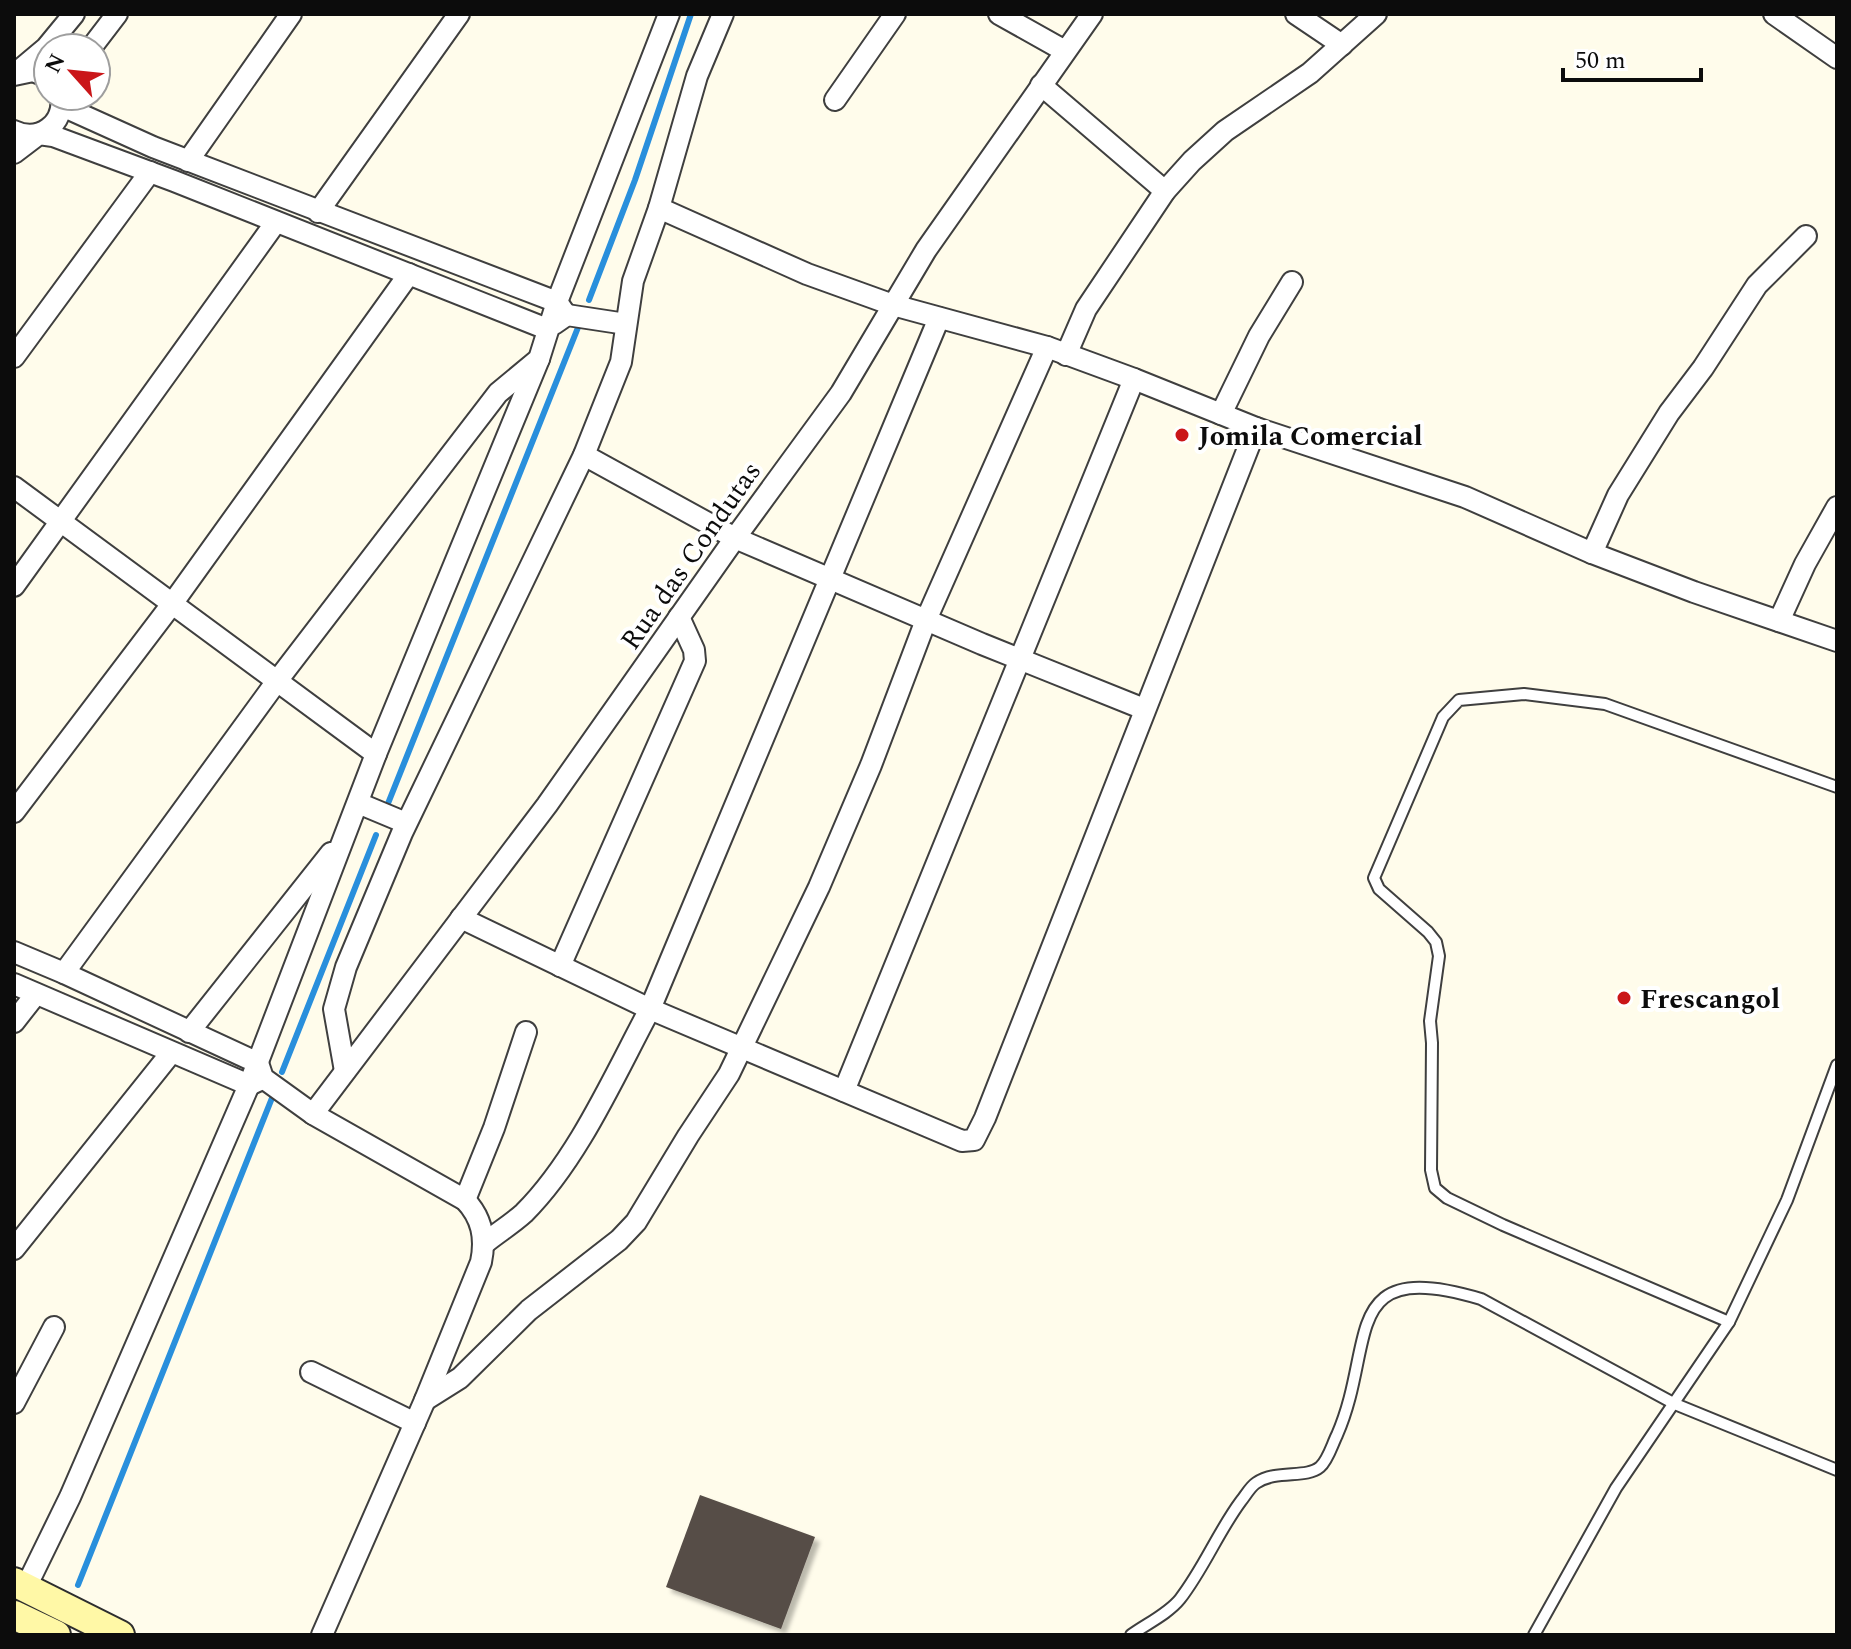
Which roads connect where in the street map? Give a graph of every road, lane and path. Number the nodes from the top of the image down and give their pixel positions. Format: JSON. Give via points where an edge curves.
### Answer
{"nodes":[{"id":1,"x":74,"y":14,"type":"edge"},
{"id":2,"x":117,"y":14,"type":"edge"},
{"id":3,"x":291,"y":14,"type":"edge"},
{"id":4,"x":459,"y":14,"type":"edge"},
{"id":5,"x":669,"y":14,"type":"edge"},
{"id":6,"x":723,"y":14,"type":"edge"},
{"id":7,"x":895,"y":14,"type":"edge"},
{"id":8,"x":999,"y":14,"type":"edge"},
{"id":9,"x":1092,"y":14,"type":"edge"},
{"id":10,"x":1296,"y":14,"type":"edge"},
{"id":11,"x":1376,"y":14,"type":"edge"},
{"id":12,"x":1774,"y":14,"type":"edge"},
{"id":13,"x":103,"y":32,"type":"edge"},
{"id":14,"x":1342,"y":45,"type":"junction"},
{"id":15,"x":1065,"y":51,"type":"junction"},
{"id":16,"x":1837,"y":58,"type":"edge"},
{"id":17,"x":15,"y":75,"type":"edge"},
{"id":18,"x":1041,"y":85,"type":"junction"},
{"id":19,"x":835,"y":100,"type":"dead end"},
{"id":20,"x":60,"y":112,"type":"edge"},
{"id":21,"x":75,"y":112,"type":"edge"},
{"id":22,"x":14,"y":131,"type":"edge"},
{"id":23,"x":39,"y":134,"type":"junction"},
{"id":24,"x":14,"y":153,"type":"edge"},
{"id":25,"x":188,"y":161,"type":"junction"},
{"id":26,"x":150,"y":172,"type":"junction"},
{"id":27,"x":1165,"y":191,"type":"junction"},
{"id":28,"x":659,"y":208,"type":"junction"},
{"id":29,"x":318,"y":212,"type":"junction"},
{"id":30,"x":276,"y":222,"type":"junction"},
{"id":31,"x":1806,"y":236,"type":"dead end"},
{"id":32,"x":409,"y":274,"type":"junction"},
{"id":33,"x":1292,"y":282,"type":"dead end"},
{"id":34,"x":893,"y":305,"type":"junction"},
{"id":35,"x":562,"y":308,"type":"junction"},
{"id":36,"x":939,"y":318,"type":"junction"},
{"id":37,"x":626,"y":324,"type":"junction"},
{"id":38,"x":547,"y":329,"type":"junction"},
{"id":39,"x":1056,"y":351,"type":"junction"},
{"id":40,"x":14,"y":357,"type":"edge"},
{"id":41,"x":539,"y":359,"type":"junction"},
{"id":42,"x":1134,"y":379,"type":"junction"},
{"id":43,"x":1221,"y":414,"type":"junction"},
{"id":44,"x":1256,"y":428,"type":"junction"},
{"id":45,"x":584,"y":455,"type":"junction"},
{"id":46,"x":14,"y":487,"type":"edge"},
{"id":47,"x":1837,"y":507,"type":"edge"},
{"id":48,"x":61,"y":523,"type":"junction"},
{"id":49,"x":735,"y":538,"type":"junction"},
{"id":50,"x":1592,"y":553,"type":"junction"},
{"id":51,"x":829,"y":578,"type":"junction"},
{"id":52,"x":14,"y":586,"type":"edge"},
{"id":53,"x":172,"y":604,"type":"junction"},
{"id":54,"x":679,"y":617,"type":"junction"},
{"id":55,"x":926,"y":620,"type":"junction"},
{"id":56,"x":1779,"y":621,"type":"junction"},
{"id":57,"x":1837,"y":641,"type":"edge"},
{"id":58,"x":1020,"y":660,"type":"junction"},
{"id":59,"x":277,"y":681,"type":"junction"},
{"id":60,"x":1144,"y":709,"type":"junction"},
{"id":61,"x":376,"y":754,"type":"junction"},
{"id":62,"x":1837,"y":787,"type":"edge"},
{"id":63,"x":358,"y":803,"type":"junction"},
{"id":64,"x":14,"y":812,"type":"edge"},
{"id":65,"x":406,"y":823,"type":"junction"},
{"id":66,"x":345,"y":836,"type":"junction"},
{"id":67,"x":461,"y":918,"type":"junction"},
{"id":68,"x":14,"y":952,"type":"edge"},
{"id":69,"x":560,"y":966,"type":"junction"},
{"id":70,"x":64,"y":973,"type":"junction"},
{"id":71,"x":14,"y":984,"type":"edge"},
{"id":72,"x":36,"y":994,"type":"junction"},
{"id":73,"x":650,"y":1009,"type":"junction"},
{"id":74,"x":14,"y":1022,"type":"edge"},
{"id":75,"x":189,"y":1032,"type":"junction"},
{"id":76,"x":526,"y":1032,"type":"dead end"},
{"id":77,"x":743,"y":1049,"type":"junction"},
{"id":78,"x":171,"y":1053,"type":"junction"},
{"id":79,"x":1837,"y":1065,"type":"edge"},
{"id":80,"x":345,"y":1071,"type":"junction"},
{"id":81,"x":256,"y":1075,"type":"junction"},
{"id":82,"x":844,"y":1091,"type":"junction"},
{"id":83,"x":313,"y":1114,"type":"junction"},
{"id":84,"x":465,"y":1200,"type":"junction"},
{"id":85,"x":485,"y":1243,"type":"junction"},
{"id":86,"x":14,"y":1249,"type":"edge"},
{"id":87,"x":1729,"y":1322,"type":"junction"},
{"id":88,"x":54,"y":1327,"type":"dead end"},
{"id":89,"x":311,"y":1372,"type":"dead end"},
{"id":90,"x":425,"y":1400,"type":"junction"},
{"id":91,"x":14,"y":1403,"type":"edge"},
{"id":92,"x":1675,"y":1404,"type":"junction"},
{"id":93,"x":415,"y":1423,"type":"junction"},
{"id":94,"x":1837,"y":1470,"type":"edge"},
{"id":95,"x":20,"y":1585,"type":"edge"},
{"id":96,"x":14,"y":1615,"type":"edge"},
{"id":97,"x":48,"y":1633,"type":"edge"},
{"id":98,"x":120,"y":1635,"type":"edge"},
{"id":99,"x":322,"y":1635,"type":"edge"},
{"id":100,"x":1131,"y":1635,"type":"edge"},
{"id":101,"x":1534,"y":1635,"type":"edge"}],
"edges":[{"from":1,"to":17,"type":"street"},
{"from":2,"to":13,"type":"street"},
{"from":3,"to":25,"type":"street"},
{"from":4,"to":29,"type":"street"},
{"from":5,"to":35,"type":"street"},
{"from":6,"to":28,"type":"street","via":[[697,76]]},
{"from":7,"to":19,"type":"street"},
{"from":8,"to":15,"type":"street"},
{"from":9,"to":15,"type":"street","name":"Rua das Condutas"},
{"from":10,"to":14,"type":"street"},
{"from":11,"to":14,"type":"street"},
{"from":12,"to":16,"type":"street"},
{"from":14,"to":27,"type":"street","via":[[1225,131]]},
{"from":15,"to":18,"type":"street","name":"Rua das Condutas"},
{"from":18,"to":27,"type":"street"},
{"from":18,"to":34,"type":"street","name":"Rua das Condutas"},
{"from":20,"to":23,"type":"street"},
{"from":21,"to":25,"type":"street"},
{"from":22,"to":23,"type":"street"},
{"from":23,"to":24,"type":"street"},
{"from":23,"to":26,"type":"street"},
{"from":25,"to":29,"type":"street"},
{"from":26,"to":30,"type":"street"},
{"from":26,"to":40,"type":"street"},
{"from":27,"to":39,"type":"street"},
{"from":28,"to":34,"type":"street","via":[[793,269]]},
{"from":28,"to":37,"type":"street","via":[[633,281]]},
{"from":29,"to":35,"type":"street"},
{"from":30,"to":32,"type":"street"},
{"from":30,"to":48,"type":"street"},
{"from":31,"to":50,"type":"street","via":[[1757,285],[1669,413],[1618,495]]},
{"from":32,"to":38,"type":"street"},
{"from":32,"to":53,"type":"street"},
{"from":33,"to":43,"type":"street"},
{"from":34,"to":36,"type":"street"},
{"from":34,"to":49,"type":"street","name":"Rua das Condutas","via":[[841,393]]},
{"from":35,"to":37,"type":"street"},
{"from":35,"to":38,"type":"street"},
{"from":36,"to":39,"type":"street"},
{"from":36,"to":51,"type":"street"},
{"from":37,"to":45,"type":"street","via":[[621,362]]},
{"from":38,"to":41,"type":"street"},
{"from":39,"to":42,"type":"street"},
{"from":39,"to":55,"type":"street"},
{"from":41,"to":59,"type":"street","via":[[498,393]]},
{"from":41,"to":61,"type":"street"},
{"from":42,"to":43,"type":"street"},
{"from":42,"to":58,"type":"street"},
{"from":43,"to":44,"type":"street"},
{"from":44,"to":50,"type":"street","via":[[1465,497]]},
{"from":44,"to":60,"type":"street"},
{"from":45,"to":49,"type":"street"},
{"from":45,"to":65,"type":"street"},
{"from":46,"to":48,"type":"street"},
{"from":47,"to":56,"type":"street"},
{"from":48,"to":52,"type":"street"},
{"from":48,"to":53,"type":"street"},
{"from":49,"to":51,"type":"street"},
{"from":49,"to":54,"type":"street","name":"Rua das Condutas"},
{"from":50,"to":56,"type":"street"},
{"from":51,"to":55,"type":"street"},
{"from":51,"to":73,"type":"street"},
{"from":53,"to":59,"type":"street"},
{"from":53,"to":64,"type":"street"},
{"from":54,"to":67,"type":"street","name":"Rua das Condutas"},
{"from":54,"to":69,"type":"street","via":[[695,661]]},
{"from":55,"to":58,"type":"street"},
{"from":55,"to":77,"type":"street","via":[[866,778]]},
{"from":56,"to":57,"type":"street"},
{"from":58,"to":60,"type":"street"},
{"from":58,"to":82,"type":"street"},
{"from":59,"to":61,"type":"street"},
{"from":59,"to":70,"type":"street"},
{"from":60,"to":82,"type":"street","via":[[974,1140],[962,1141]]},
{"from":61,"to":63,"type":"street"},
{"from":62,"to":87,"type":"lane","via":[[1605,704],[1524,694],[1459,700],[1443,717],[1374,878],[1379,889],[1428,932],[1439,956],[1430,1021],[1435,1188],[1503,1225]]},
{"from":63,"to":65,"type":"street"},
{"from":63,"to":66,"type":"street"},
{"from":65,"to":80,"type":"street","via":[[334,1009]]},
{"from":66,"to":75,"type":"street"},
{"from":66,"to":81,"type":"street"},
{"from":67,"to":69,"type":"street"},
{"from":67,"to":80,"type":"street","name":"Rua das Condutas"},
{"from":68,"to":70,"type":"street"},
{"from":69,"to":73,"type":"street"},
{"from":70,"to":75,"type":"street"},
{"from":71,"to":72,"type":"street"},
{"from":72,"to":74,"type":"street"},
{"from":72,"to":78,"type":"street"},
{"from":73,"to":77,"type":"street"},
{"from":73,"to":85,"type":"street","via":[[554,1176],[523,1213]]},
{"from":75,"to":81,"type":"street"},
{"from":76,"to":84,"type":"street"},
{"from":77,"to":82,"type":"street"},
{"from":77,"to":90,"type":"street","via":[[636,1222],[529,1310],[460,1378]]},
{"from":78,"to":81,"type":"street"},
{"from":78,"to":86,"type":"street"},
{"from":79,"to":87,"type":"lane","via":[[1787,1200]]},
{"from":80,"to":83,"type":"street","name":"Rua das Condutas"},
{"from":81,"to":83,"type":"street"},
{"from":81,"to":95,"type":"street","via":[[70,1497]]},
{"from":83,"to":84,"type":"street"},
{"from":84,"to":85,"type":"street","via":[[475,1211]]},
{"from":85,"to":90,"type":"street"},
{"from":87,"to":92,"type":"lane"},
{"from":88,"to":91,"type":"street"},
{"from":89,"to":93,"type":"street"},
{"from":90,"to":93,"type":"street"},
{"from":92,"to":94,"type":"lane"},
{"from":92,"to":100,"type":"lane","via":[[1481,1299],[1452,1290],[1399,1289],[1374,1307],[1343,1419],[1320,1467],[1307,1473],[1278,1473],[1255,1483],[1178,1602]]},
{"from":92,"to":101,"type":"lane","via":[[1616,1488]]},
{"from":93,"to":99,"type":"street"},
{"from":95,"to":98,"type":"main road"},
{"from":96,"to":97,"type":"main road"}]}
